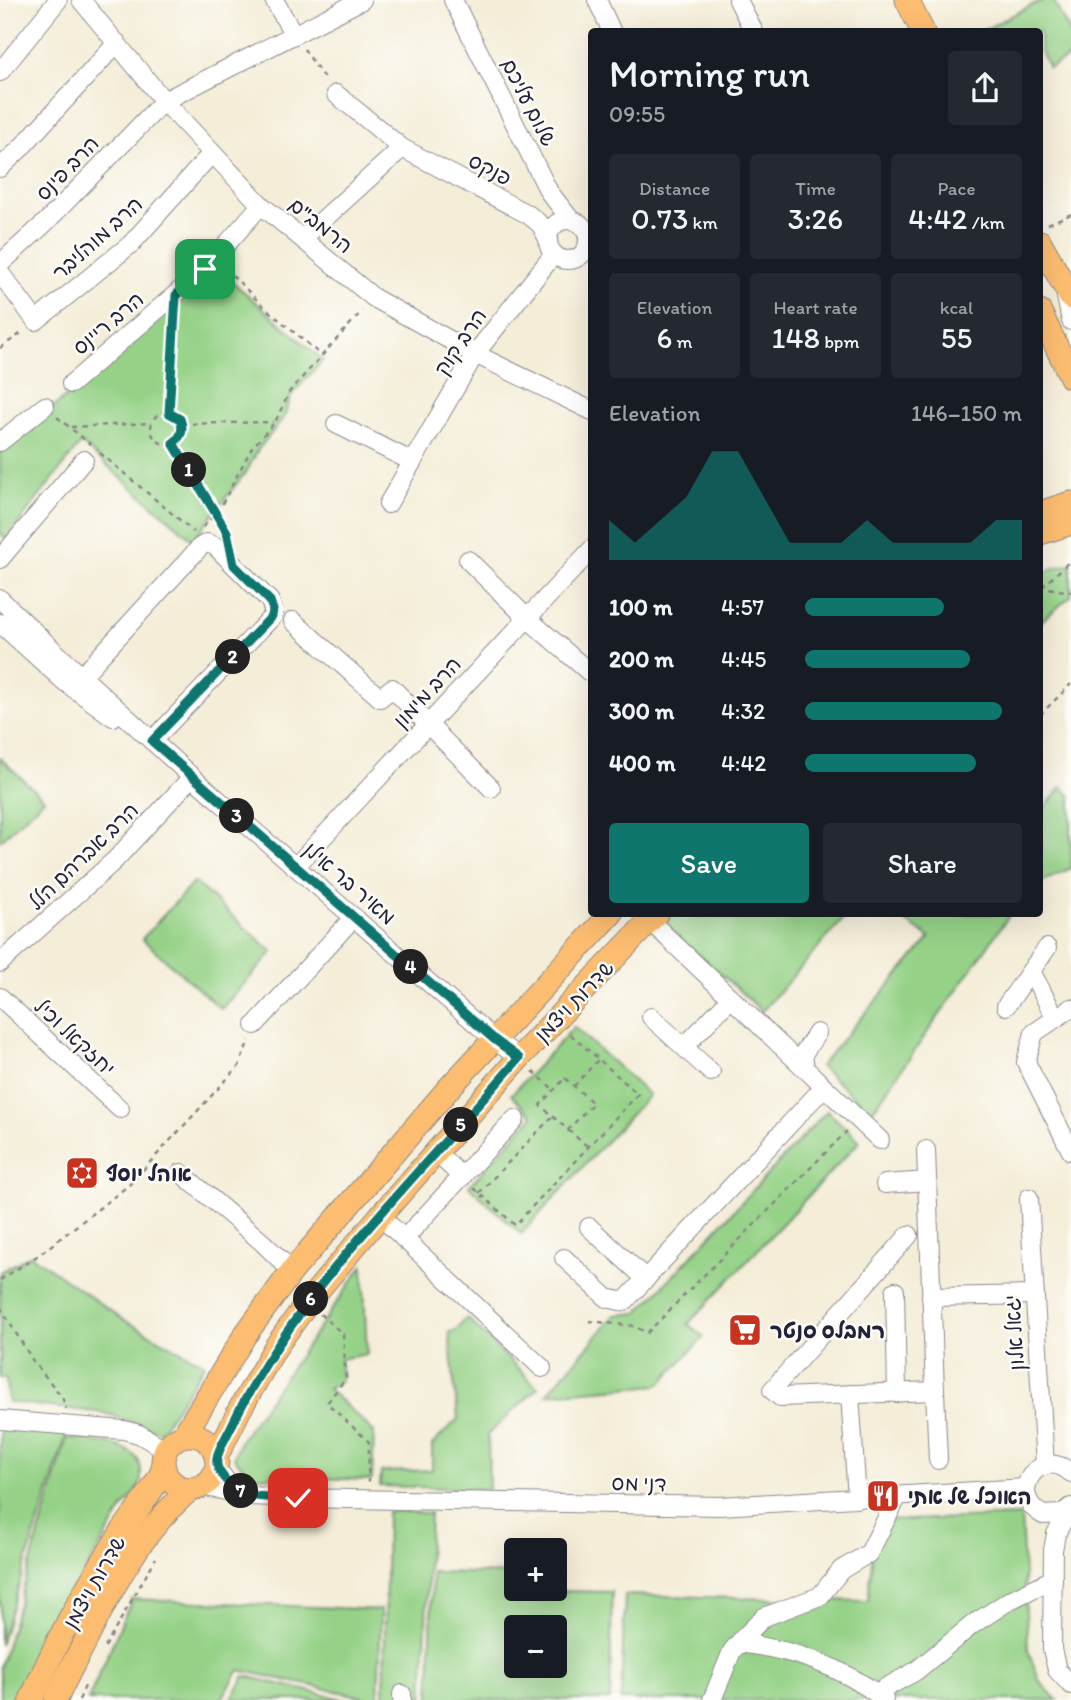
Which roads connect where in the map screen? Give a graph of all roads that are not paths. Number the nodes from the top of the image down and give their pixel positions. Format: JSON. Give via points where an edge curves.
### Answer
{"nodes":[{"id":1,"x":58,"y":0,"type":"edge"},
{"id":2,"x":81,"y":0,"type":"edge"},
{"id":3,"x":274,"y":0,"type":"edge"},
{"id":4,"x":362,"y":0,"type":"edge"},
{"id":5,"x":453,"y":0,"type":"edge"},
{"id":6,"x":597,"y":0,"type":"edge"},
{"id":7,"x":738,"y":0,"type":"edge"},
{"id":8,"x":907,"y":0,"type":"edge"},
{"id":9,"x":610,"y":28,"type":"edge"},
{"id":10,"x":752,"y":28,"type":"edge"},
{"id":11,"x":921,"y":28,"type":"edge"},
{"id":12,"x":294,"y":35,"type":"junction"},
{"id":13,"x":117,"y":43,"type":"junction"},
{"id":14,"x":0,"y":72,"type":"edge"},
{"id":15,"x":336,"y":94,"type":"road end"},
{"id":16,"x":164,"y":102,"type":"junction"},
{"id":17,"x":402,"y":148,"type":"junction"},
{"id":18,"x":212,"y":153,"type":"junction"},
{"id":19,"x":0,"y":168,"type":"edge"},
{"id":20,"x":261,"y":205,"type":"junction"},
{"id":21,"x":571,"y":220,"type":"junction"},
{"id":22,"x":588,"y":234,"type":"edge"},
{"id":23,"x":303,"y":238,"type":"junction"},
{"id":24,"x":588,"y":242,"type":"edge"},
{"id":25,"x":551,"y":247,"type":"junction"},
{"id":26,"x":1043,"y":247,"type":"edge"},
{"id":27,"x":0,"y":264,"type":"edge"},
{"id":28,"x":0,"y":273,"type":"edge"},
{"id":29,"x":1067,"y":291,"type":"edge"},
{"id":30,"x":1043,"y":316,"type":"edge"},
{"id":31,"x":1043,"y":319,"type":"edge"},
{"id":32,"x":1071,"y":321,"type":"edge"},
{"id":33,"x":1071,"y":349,"type":"edge"},
{"id":34,"x":475,"y":354,"type":"junction"},
{"id":35,"x":1071,"y":377,"type":"edge"},
{"id":36,"x":71,"y":384,"type":"dead end"},
{"id":37,"x":45,"y":406,"type":"road end"},
{"id":38,"x":588,"y":409,"type":"edge"},
{"id":39,"x":336,"y":424,"type":"dead end"},
{"id":40,"x":0,"y":442,"type":"edge"},
{"id":41,"x":84,"y":460,"type":"dead end"},
{"id":42,"x":411,"y":461,"type":"junction"},
{"id":43,"x":1071,"y":503,"type":"edge"},
{"id":44,"x":388,"y":504,"type":"dead end"},
{"id":45,"x":1043,"y":512,"type":"edge"},
{"id":46,"x":1071,"y":523,"type":"edge"},
{"id":47,"x":1043,"y":533,"type":"edge"},
{"id":48,"x":1043,"y":534,"type":"edge"},
{"id":49,"x":1071,"y":535,"type":"edge"},
{"id":50,"x":588,"y":553,"type":"edge"},
{"id":51,"x":0,"y":559,"type":"edge"},
{"id":52,"x":468,"y":560,"type":"dead end"},
{"id":53,"x":0,"y":599,"type":"edge"},
{"id":54,"x":527,"y":618,"type":"junction"},
{"id":55,"x":293,"y":621,"type":"dead end"},
{"id":56,"x":0,"y":623,"type":"edge"},
{"id":57,"x":588,"y":671,"type":"edge"},
{"id":58,"x":82,"y":676,"type":"junction"},
{"id":59,"x":429,"y":724,"type":"junction"},
{"id":60,"x":152,"y":741,"type":"junction"},
{"id":61,"x":192,"y":777,"type":"junction"},
{"id":62,"x":491,"y":788,"type":"dead end"},
{"id":63,"x":296,"y":866,"type":"junction"},
{"id":64,"x":354,"y":917,"type":"junction"},
{"id":65,"x":608,"y":917,"type":"edge"},
{"id":66,"x":653,"y":917,"type":"edge"},
{"id":67,"x":1047,"y":948,"type":"dead end"},
{"id":68,"x":0,"y":963,"type":"edge"},
{"id":69,"x":1031,"y":971,"type":"junction"},
{"id":70,"x":0,"y":997,"type":"edge"},
{"id":71,"x":731,"y":998,"type":"junction"},
{"id":72,"x":1006,"y":1006,"type":"dead end"},
{"id":73,"x":1071,"y":1008,"type":"edge"},
{"id":74,"x":652,"y":1017,"type":"dead end"},
{"id":75,"x":1055,"y":1017,"type":"junction"},
{"id":76,"x":255,"y":1025,"type":"road end"},
{"id":77,"x":495,"y":1040,"type":"junction"},
{"id":78,"x":684,"y":1047,"type":"junction"},
{"id":79,"x":783,"y":1048,"type":"junction"},
{"id":80,"x":519,"y":1058,"type":"junction"},
{"id":81,"x":805,"y":1068,"type":"junction"},
{"id":82,"x":711,"y":1072,"type":"dead end"},
{"id":83,"x":824,"y":1087,"type":"junction"},
{"id":84,"x":120,"y":1109,"type":"dead end"},
{"id":85,"x":515,"y":1119,"type":"dead end"},
{"id":86,"x":880,"y":1140,"type":"dead end"},
{"id":87,"x":926,"y":1150,"type":"dead end"},
{"id":88,"x":436,"y":1152,"type":"junction"},
{"id":89,"x":1071,"y":1152,"type":"edge"},
{"id":90,"x":181,"y":1173,"type":"dead end"},
{"id":91,"x":462,"y":1177,"type":"junction"},
{"id":92,"x":927,"y":1181,"type":"junction"},
{"id":93,"x":885,"y":1184,"type":"dead end"},
{"id":94,"x":1029,"y":1198,"type":"dead end"},
{"id":95,"x":380,"y":1216,"type":"junction"},
{"id":96,"x":589,"y":1227,"type":"dead end"},
{"id":97,"x":909,"y":1235,"type":"dead end"},
{"id":98,"x":404,"y":1238,"type":"junction"},
{"id":99,"x":564,"y":1258,"type":"dead end"},
{"id":100,"x":292,"y":1271,"type":"junction"},
{"id":101,"x":646,"y":1279,"type":"junction"},
{"id":102,"x":895,"y":1291,"type":"dead end"},
{"id":103,"x":1035,"y":1295,"type":"junction"},
{"id":104,"x":931,"y":1297,"type":"junction"},
{"id":105,"x":542,"y":1368,"type":"dead end"},
{"id":106,"x":935,"y":1391,"type":"junction"},
{"id":107,"x":897,"y":1393,"type":"junction"},
{"id":108,"x":850,"y":1394,"type":"junction"},
{"id":109,"x":0,"y":1420,"type":"edge"},
{"id":110,"x":184,"y":1436,"type":"junction"},
{"id":111,"x":165,"y":1459,"type":"junction"},
{"id":112,"x":938,"y":1460,"type":"dead end"},
{"id":113,"x":216,"y":1462,"type":"junction"},
{"id":114,"x":1045,"y":1466,"type":"junction"},
{"id":115,"x":1069,"y":1471,"type":"edge"},
{"id":116,"x":196,"y":1487,"type":"junction"},
{"id":117,"x":1026,"y":1488,"type":"junction"},
{"id":118,"x":250,"y":1496,"type":"junction"},
{"id":119,"x":898,"y":1496,"type":"junction"},
{"id":120,"x":857,"y":1499,"type":"junction"},
{"id":121,"x":1070,"y":1508,"type":"edge"},
{"id":122,"x":1035,"y":1510,"type":"junction"},
{"id":123,"x":1053,"y":1550,"type":"junction"},
{"id":124,"x":1053,"y":1579,"type":"junction"},
{"id":125,"x":739,"y":1643,"type":"junction"},
{"id":126,"x":1071,"y":1685,"type":"edge"},
{"id":127,"x":881,"y":1696,"type":"edge"},
{"id":128,"x":31,"y":1700,"type":"edge"},
{"id":129,"x":56,"y":1700,"type":"edge"},
{"id":130,"x":712,"y":1700,"type":"edge"}],
"edges":[{"from":1,"to":14,"type":"street"},
{"from":2,"to":13,"type":"street","name":"הרמב\"ם"},
{"from":3,"to":12,"type":"street"},
{"from":4,"to":12,"type":"street","name":"הרב פינס"},
{"from":5,"to":21,"type":"street","name":"שלום עליכם","via":[[549,192]]},
{"from":6,"to":9,"type":"street"},
{"from":7,"to":10,"type":"street"},
{"from":8,"to":11,"type":"main road"},
{"from":12,"to":16,"type":"street","name":"הרב פינס"},
{"from":13,"to":16,"type":"street","name":"הרמב\"ם"},
{"from":13,"to":19,"type":"street"},
{"from":15,"to":17,"type":"street","name":"פנקס"},
{"from":16,"to":18,"type":"street","name":"הרמב\"ם"},
{"from":16,"to":27,"type":"street","name":"הרב פינס"},
{"from":17,"to":23,"type":"street"},
{"from":17,"to":25,"type":"street","name":"פנקס","via":[[529,215],[541,225]]},
{"from":18,"to":20,"type":"street","name":"הרמב\"ם"},
{"from":18,"to":28,"type":"street","name":"הרב מוהליבר","via":[[131,244],[36,321]]},
{"from":20,"to":23,"type":"street","name":"הרמב\"ם"},
{"from":20,"to":36,"type":"street","name":"הרב ריינס","via":[[215,259]]},
{"from":21,"to":22,"type":"street"},
{"from":21,"to":25,"type":"street","via":[[553,226]]},
{"from":23,"to":34,"type":"street","name":"הרמב\"ם","via":[[374,298]]},
{"from":24,"to":25,"type":"street","via":[[584,253],[574,260],[560,258]]},
{"from":25,"to":34,"type":"street","name":"הרב קוק"},
{"from":26,"to":29,"type":"main road"},
{"from":29,"to":32,"type":"street"},
{"from":30,"to":33,"type":"street"},
{"from":31,"to":35,"type":"main road"},
{"from":34,"to":38,"type":"street","name":"הרמב\"ם"},
{"from":34,"to":42,"type":"street","name":"הרב קוק"},
{"from":37,"to":40,"type":"street"},
{"from":39,"to":42,"type":"street"},
{"from":41,"to":51,"type":"street"},
{"from":42,"to":44,"type":"street","name":"הרב קוק"},
{"from":43,"to":45,"type":"main road"},
{"from":46,"to":47,"type":"main road"},
{"from":48,"to":49,"type":"main road"},
{"from":50,"to":54,"type":"street","name":"הרב מימון"},
{"from":52,"to":54,"type":"street"},
{"from":53,"to":58,"type":"street","name":"מאיר בר אילן"},
{"from":54,"to":57,"type":"street"},
{"from":54,"to":59,"type":"street","name":"הרב מימון"},
{"from":55,"to":59,"type":"street","via":[[380,698],[392,688]]},
{"from":56,"to":60,"type":"street","name":"מאיר בר אילן","via":[[65,682]]},
{"from":58,"to":60,"type":"street","name":"מאיר בר אילן"},
{"from":58,"to":60,"type":"street","via":[[200,547],[215,546],[270,601],[272,616]]},
{"from":59,"to":62,"type":"street"},
{"from":59,"to":63,"type":"street","name":"הרב מימון"},
{"from":60,"to":61,"type":"street","name":"מאיר בר אילן"},
{"from":61,"to":63,"type":"street","name":"מאיר בר אילן"},
{"from":61,"to":68,"type":"street","name":"הרב אברהם הלל","via":[[114,861]]},
{"from":63,"to":64,"type":"street","name":"מאיר בר אילן"},
{"from":64,"to":76,"type":"street"},
{"from":64,"to":77,"type":"street","name":"מאיר בר אילן"},
{"from":65,"to":77,"type":"main road","name":"שדרות ויצמן"},
{"from":66,"to":71,"type":"street"},
{"from":66,"to":80,"type":"main road","name":"שדרות ויצמן"},
{"from":67,"to":69,"type":"street"},
{"from":69,"to":72,"type":"street"},
{"from":69,"to":75,"type":"street"},
{"from":70,"to":84,"type":"street","name":"יחזקאל וכיל"},
{"from":71,"to":78,"type":"street"},
{"from":71,"to":79,"type":"street"},
{"from":73,"to":75,"type":"street"},
{"from":74,"to":78,"type":"street"},
{"from":75,"to":89,"type":"street","via":[[1034,1033],[1026,1062]]},
{"from":77,"to":80,"type":"street","name":"מאיר בר אילן"},
{"from":77,"to":100,"type":"main road","name":"שדרות ויצמן"},
{"from":78,"to":82,"type":"street"},
{"from":79,"to":81,"type":"street"},
{"from":79,"to":81,"type":"street","via":[[797,1048],[817,1033],[803,1054]]},
{"from":80,"to":88,"type":"main road","name":"שדרות ויצמן"},
{"from":81,"to":83,"type":"street"},
{"from":83,"to":86,"type":"street"},
{"from":83,"to":101,"type":"street"},
{"from":85,"to":91,"type":"street"},
{"from":87,"to":92,"type":"street"},
{"from":88,"to":91,"type":"street"},
{"from":88,"to":95,"type":"main road","name":"שדרות ויצמן"},
{"from":90,"to":100,"type":"street"},
{"from":91,"to":98,"type":"street"},
{"from":92,"to":93,"type":"street"},
{"from":92,"to":104,"type":"street"},
{"from":94,"to":103,"type":"street","name":"יגאל אלון"},
{"from":95,"to":98,"type":"street"},
{"from":95,"to":113,"type":"main road","name":"שדרות ויצמן","via":[[275,1348]]},
{"from":96,"to":101,"type":"street"},
{"from":97,"to":108,"type":"street","via":[[772,1390],[780,1397]]},
{"from":98,"to":105,"type":"street"},
{"from":99,"to":101,"type":"street","via":[[607,1298],[624,1301]]},
{"from":100,"to":110,"type":"main road","name":"שדרות ויצמן","via":[[245,1335]]},
{"from":102,"to":107,"type":"street"},
{"from":103,"to":104,"type":"street"},
{"from":103,"to":114,"type":"street","name":"יגאל אלון"},
{"from":104,"to":106,"type":"street"},
{"from":106,"to":107,"type":"street"},
{"from":106,"to":112,"type":"street"},
{"from":107,"to":108,"type":"street"},
{"from":108,"to":120,"type":"street"},
{"from":109,"to":111,"type":"street","via":[[124,1430],[139,1434]]},
{"from":110,"to":111,"type":"main road","via":[[170,1443]]},
{"from":110,"to":113,"type":"main road","via":[[201,1437],[214,1449]]},
{"from":111,"to":116,"type":"main road","via":[[171,1481],[184,1488]]},
{"from":111,"to":128,"type":"main road","name":"שדרות ויצמן","via":[[158,1482],[86,1588]]},
{"from":113,"to":116,"type":"main road","via":[[213,1475]]},
{"from":113,"to":118,"type":"street","via":[[227,1482]]},
{"from":114,"to":115,"type":"street","via":[[1058,1465]]},
{"from":114,"to":117,"type":"street","via":[[1033,1472]]},
{"from":116,"to":118,"type":"street","name":"דני מס"},
{"from":116,"to":129,"type":"main road","name":"שדרות ויצמן","via":[[166,1511],[134,1554]]},
{"from":117,"to":119,"type":"street","name":"דני מס"},
{"from":117,"to":122,"type":"street"},
{"from":118,"to":120,"type":"street","name":"דני מס","via":[[719,1506]]},
{"from":119,"to":120,"type":"street","name":"דני מס"},
{"from":119,"to":125,"type":"street","via":[[869,1553],[841,1570],[820,1596],[764,1617]]},
{"from":121,"to":122,"type":"street","via":[[1052,1516]]},
{"from":121,"to":123,"type":"street"},
{"from":122,"to":123,"type":"street"},
{"from":123,"to":124,"type":"street"},
{"from":124,"to":126,"type":"street","via":[[1053,1661]]},
{"from":124,"to":127,"type":"street","via":[[972,1625]]},
{"from":125,"to":127,"type":"street","via":[[780,1648],[814,1659]]},
{"from":125,"to":130,"type":"street"}]}
